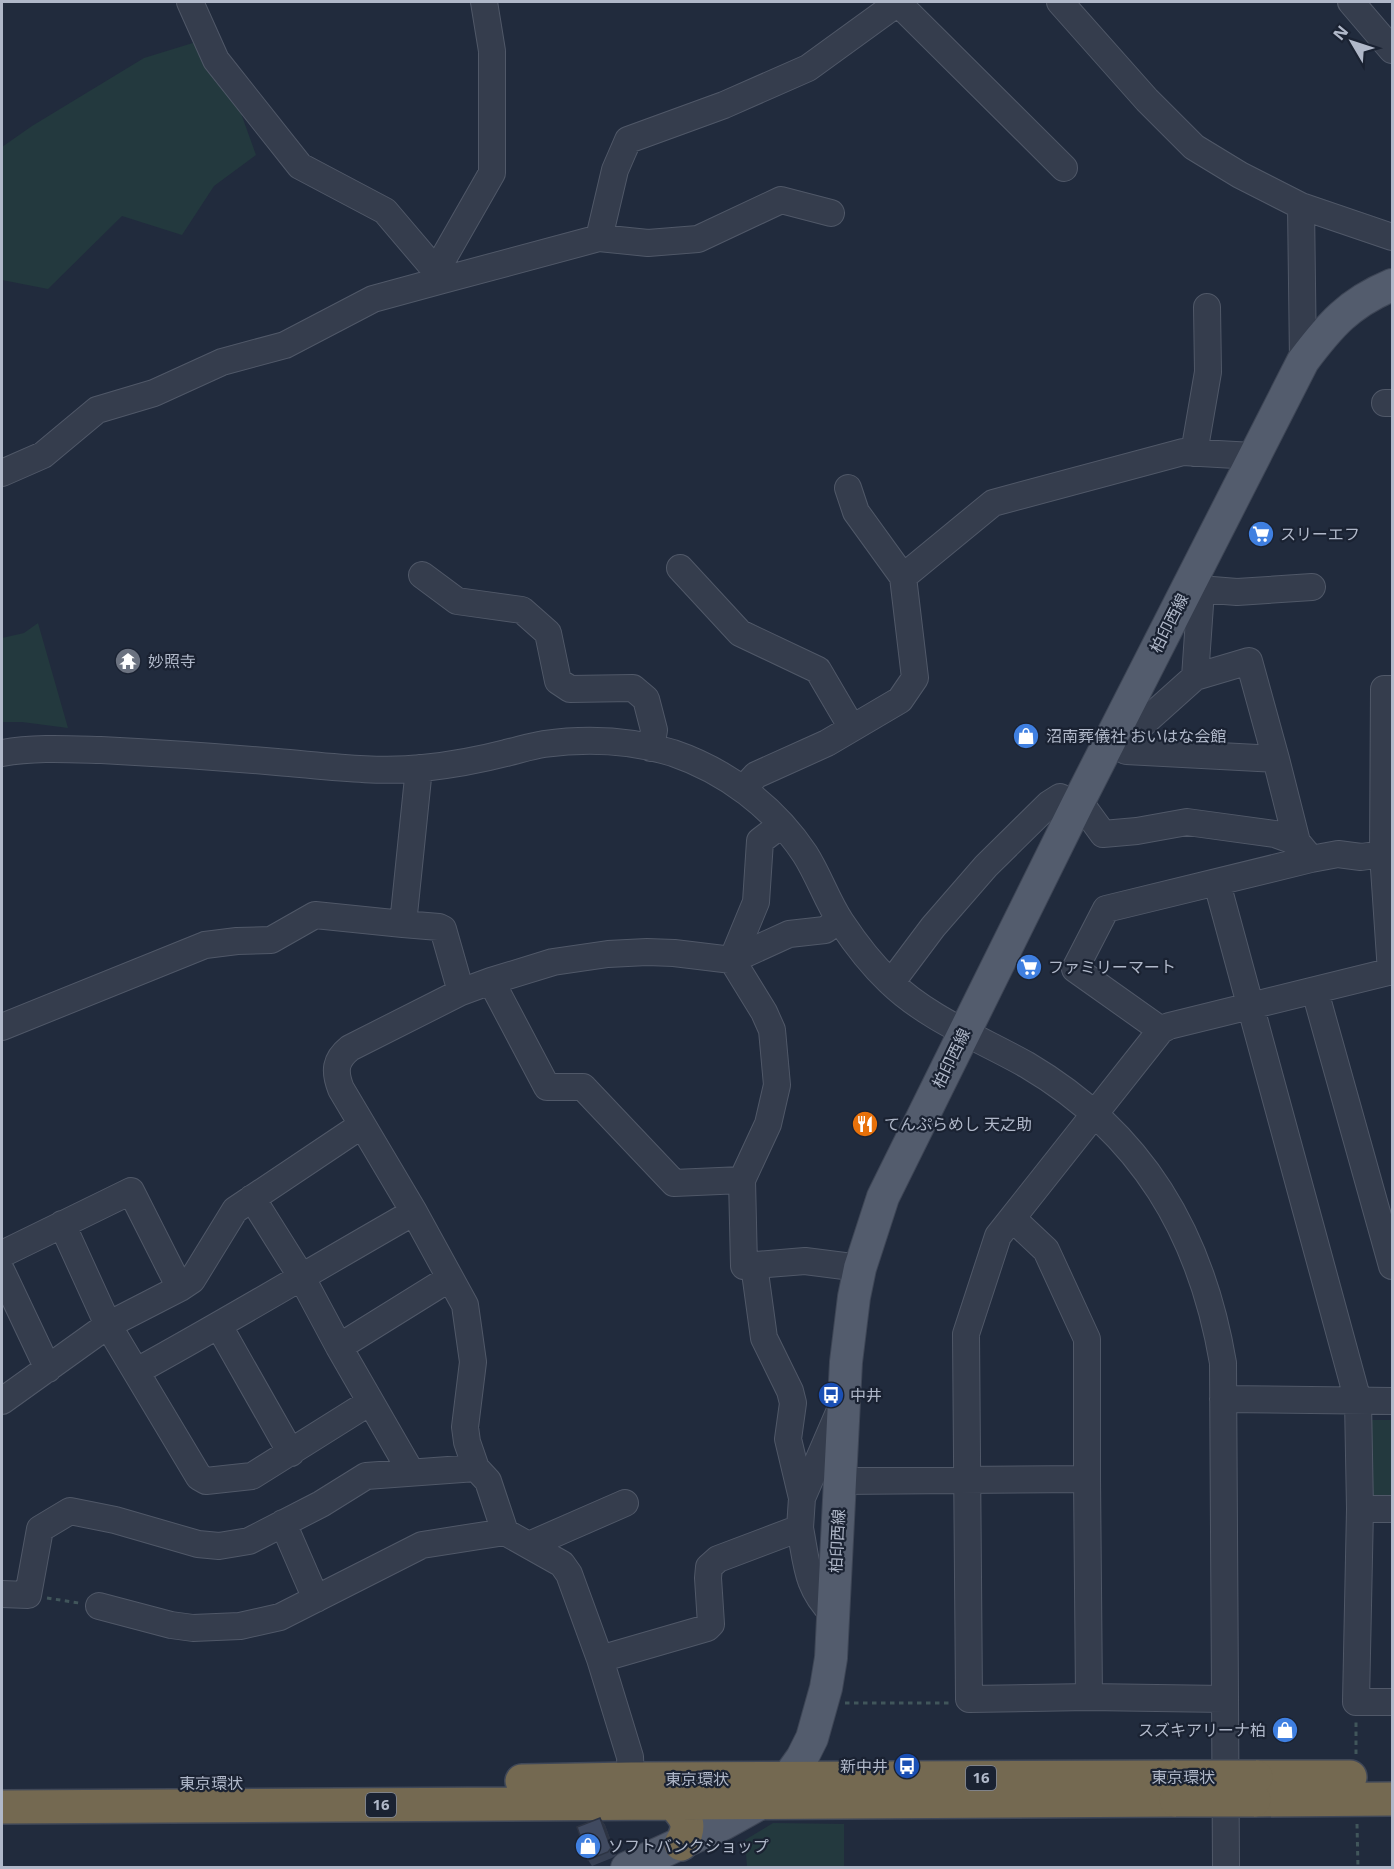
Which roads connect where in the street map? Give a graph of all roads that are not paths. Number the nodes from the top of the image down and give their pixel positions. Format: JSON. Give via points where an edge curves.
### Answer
{"nodes":[{"id":1,"x":190,"y":2,"type":"edge"},
{"id":2,"x":484,"y":2,"type":"edge"},
{"id":3,"x":899,"y":2,"type":"edge"},
{"id":4,"x":1060,"y":2,"type":"edge"},
{"id":5,"x":1358,"y":4,"type":"edge"},
{"id":6,"x":1392,"y":50,"type":"edge"},
{"id":7,"x":1064,"y":168,"type":"dead end"},
{"id":8,"x":1301,"y":206,"type":"junction"},
{"id":9,"x":831,"y":213,"type":"dead end"},
{"id":10,"x":1392,"y":237,"type":"edge"},
{"id":11,"x":599,"y":238,"type":"junction"},
{"id":12,"x":438,"y":276,"type":"junction"},
{"id":13,"x":1392,"y":285,"type":"edge"},
{"id":14,"x":1207,"y":307,"type":"dead end"},
{"id":15,"x":1303,"y":361,"type":"junction"},
{"id":16,"x":1194,"y":453,"type":"junction"},
{"id":17,"x":1254,"y":456,"type":"junction"},
{"id":18,"x":2,"y":473,"type":"edge"},
{"id":19,"x":848,"y":488,"type":"dead end"},
{"id":20,"x":680,"y":568,"type":"dead end"},
{"id":21,"x":422,"y":575,"type":"dead end"},
{"id":22,"x":903,"y":578,"type":"junction"},
{"id":23,"x":1312,"y":587,"type":"dead end"},
{"id":24,"x":1187,"y":588,"type":"junction"},
{"id":25,"x":1195,"y":677,"type":"junction"},
{"id":26,"x":1392,"y":689,"type":"edge"},
{"id":27,"x":852,"y":728,"type":"junction"},
{"id":28,"x":1118,"y":746,"type":"junction"},
{"id":29,"x":651,"y":748,"type":"junction"},
{"id":30,"x":2,"y":753,"type":"edge"},
{"id":31,"x":1276,"y":759,"type":"junction"},
{"id":32,"x":419,"y":768,"type":"junction"},
{"id":33,"x":743,"y":789,"type":"junction"},
{"id":34,"x":1077,"y":805,"type":"junction"},
{"id":35,"x":781,"y":825,"type":"junction"},
{"id":36,"x":1304,"y":850,"type":"junction"},
{"id":37,"x":1383,"y":854,"type":"junction"},
{"id":38,"x":1217,"y":882,"type":"junction"},
{"id":39,"x":839,"y":920,"type":"junction"},
{"id":40,"x":403,"y":924,"type":"junction"},
{"id":41,"x":732,"y":960,"type":"junction"},
{"id":42,"x":1392,"y":972,"type":"edge"},
{"id":43,"x":491,"y":981,"type":"junction"},
{"id":44,"x":891,"y":982,"type":"junction"},
{"id":45,"x":1315,"y":991,"type":"junction"},
{"id":46,"x":461,"y":992,"type":"junction"},
{"id":47,"x":1251,"y":1007,"type":"junction"},
{"id":48,"x":2,"y":1027,"type":"edge"},
{"id":49,"x":1161,"y":1030,"type":"junction"},
{"id":50,"x":964,"y":1032,"type":"junction"},
{"id":51,"x":1095,"y":1116,"type":"junction"},
{"id":52,"x":362,"y":1125,"type":"junction"},
{"id":53,"x":742,"y":1180,"type":"junction"},
{"id":54,"x":252,"y":1198,"type":"junction"},
{"id":55,"x":414,"y":1212,"type":"junction"},
{"id":56,"x":1013,"y":1219,"type":"junction"},
{"id":57,"x":62,"y":1224,"type":"junction"},
{"id":58,"x":2,"y":1254,"type":"edge"},
{"id":59,"x":754,"y":1265,"type":"junction"},
{"id":60,"x":1392,"y":1266,"type":"edge"},
{"id":61,"x":860,"y":1268,"type":"junction"},
{"id":62,"x":2,"y":1272,"type":"edge"},
{"id":63,"x":301,"y":1276,"type":"junction"},
{"id":64,"x":450,"y":1278,"type":"junction"},
{"id":65,"x":180,"y":1288,"type":"junction"},
{"id":66,"x":108,"y":1325,"type":"junction"},
{"id":67,"x":219,"y":1326,"type":"junction"},
{"id":68,"x":339,"y":1347,"type":"junction"},
{"id":69,"x":48,"y":1369,"type":"junction"},
{"id":70,"x":136,"y":1371,"type":"junction"},
{"id":71,"x":1222,"y":1399,"type":"junction"},
{"id":72,"x":2,"y":1401,"type":"edge"},
{"id":73,"x":844,"y":1401,"type":"junction"},
{"id":74,"x":1358,"y":1401,"type":"junction"},
{"id":75,"x":1392,"y":1401,"type":"edge"},
{"id":76,"x":370,"y":1402,"type":"junction"},
{"id":77,"x":291,"y":1453,"type":"junction"},
{"id":78,"x":476,"y":1468,"type":"junction"},
{"id":79,"x":411,"y":1472,"type":"junction"},
{"id":80,"x":1087,"y":1479,"type":"junction"},
{"id":81,"x":840,"y":1481,"type":"junction"},
{"id":82,"x":966,"y":1481,"type":"junction"},
{"id":83,"x":802,"y":1498,"type":"junction"},
{"id":84,"x":626,"y":1503,"type":"dead end"},
{"id":85,"x":1360,"y":1509,"type":"junction"},
{"id":86,"x":1392,"y":1509,"type":"edge"},
{"id":87,"x":283,"y":1523,"type":"junction"},
{"id":88,"x":800,"y":1528,"type":"junction"},
{"id":89,"x":505,"y":1532,"type":"junction"},
{"id":90,"x":529,"y":1545,"type":"junction"},
{"id":91,"x":2,"y":1594,"type":"edge"},
{"id":92,"x":316,"y":1599,"type":"junction"},
{"id":93,"x":99,"y":1606,"type":"road end"},
{"id":94,"x":833,"y":1614,"type":"junction"},
{"id":95,"x":600,"y":1659,"type":"junction"},
{"id":96,"x":1089,"y":1697,"type":"junction"},
{"id":97,"x":1224,"y":1700,"type":"junction"},
{"id":98,"x":1392,"y":1702,"type":"edge"},
{"id":99,"x":1392,"y":1776,"type":"edge"},
{"id":100,"x":631,"y":1779,"type":"junction"},
{"id":101,"x":787,"y":1779,"type":"junction"},
{"id":102,"x":2,"y":1785,"type":"edge"},
{"id":103,"x":1255,"y":1788,"type":"junction"},
{"id":104,"x":1176,"y":1789,"type":"junction"},
{"id":105,"x":1392,"y":1799,"type":"edge"},
{"id":106,"x":673,"y":1803,"type":"junction"},
{"id":107,"x":761,"y":1803,"type":"junction"},
{"id":108,"x":2,"y":1807,"type":"edge"},
{"id":109,"x":681,"y":1844,"type":"junction"},
{"id":110,"x":627,"y":1868,"type":"edge"},
{"id":111,"x":1226,"y":1868,"type":"edge"}],
"edges":[{"from":1,"to":12,"type":"street","via":[[216,60],[300,166],[385,211]]},
{"from":2,"to":12,"type":"street","via":[[492,51],[492,173]]},
{"from":3,"to":7,"type":"street"},
{"from":3,"to":11,"type":"street","via":[[808,68],[724,105],[628,140],[615,170]]},
{"from":4,"to":8,"type":"street","via":[[1194,147]]},
{"from":5,"to":6,"type":"street"},
{"from":8,"to":10,"type":"street"},
{"from":8,"to":15,"type":"street"},
{"from":9,"to":11,"type":"street","via":[[781,200],[698,239],[648,243]]},
{"from":11,"to":12,"type":"street"},
{"from":12,"to":18,"type":"street","via":[[373,299],[285,345],[222,362],[154,393],[97,410],[43,455]]},
{"from":13,"to":15,"type":"main road","name":"柏印西線","via":[[1360,300],[1340,316]]},
{"from":14,"to":16,"type":"street","via":[[1208,372]]},
{"from":15,"to":17,"type":"main road","name":"柏印西線"},
{"from":16,"to":17,"type":"street"},
{"from":16,"to":22,"type":"street","via":[[1183,452],[993,503]]},
{"from":17,"to":24,"type":"main road","name":"柏印西線"},
{"from":19,"to":22,"type":"street","via":[[856,512]]},
{"from":20,"to":27,"type":"street","via":[[740,633],[818,670]]},
{"from":21,"to":29,"type":"street","via":[[457,601],[522,610],[548,633],[558,681],[570,689],[633,688],[646,699],[654,730]]},
{"from":22,"to":27,"type":"street","via":[[915,678],[900,700]]},
{"from":23,"to":24,"type":"street","via":[[1237,592]]},
{"from":24,"to":25,"type":"street","via":[[1200,605]]},
{"from":24,"to":28,"type":"main road","name":"柏印西線"},
{"from":25,"to":28,"type":"street"},
{"from":25,"to":31,"type":"street","via":[[1249,661]]},
{"from":26,"to":37,"type":"street","via":[[1384,689]]},
{"from":27,"to":33,"type":"street","via":[[756,775]]},
{"from":28,"to":31,"type":"street"},
{"from":28,"to":34,"type":"main road","name":"柏印西線"},
{"from":29,"to":32,"type":"street","via":[[621,742],[541,744],[460,763]]},
{"from":29,"to":33,"type":"street","via":[[717,772]]},
{"from":30,"to":32,"type":"street","via":[[57,748],[353,769]]},
{"from":31,"to":36,"type":"street"},
{"from":32,"to":40,"type":"street"},
{"from":33,"to":35,"type":"street"},
{"from":34,"to":36,"type":"street","via":[[1084,808],[1103,834],[1187,822],[1275,834]]},
{"from":34,"to":44,"type":"street","via":[[1060,797],[1049,804],[986,866]]},
{"from":34,"to":50,"type":"main road","name":"柏印西線"},
{"from":35,"to":39,"type":"street","via":[[812,866]]},
{"from":35,"to":41,"type":"street","via":[[760,841],[756,902]]},
{"from":36,"to":37,"type":"street","via":[[1361,857]]},
{"from":36,"to":38,"type":"street"},
{"from":37,"to":42,"type":"street"},
{"from":38,"to":47,"type":"street"},
{"from":38,"to":49,"type":"street","via":[[1106,909],[1075,969]]},
{"from":39,"to":41,"type":"street","via":[[825,930],[789,934]]},
{"from":39,"to":44,"type":"street"},
{"from":40,"to":46,"type":"street","via":[[444,929]]},
{"from":40,"to":48,"type":"street","via":[[315,915],[271,940],[204,945]]},
{"from":41,"to":43,"type":"street","via":[[674,953],[608,954],[553,962]]},
{"from":41,"to":53,"type":"street","via":[[772,1030],[777,1085],[768,1124]]},
{"from":42,"to":45,"type":"street"},
{"from":43,"to":46,"type":"street"},
{"from":43,"to":53,"type":"street","via":[[547,1087],[583,1087],[674,1183]]},
{"from":44,"to":50,"type":"street","via":[[914,1002]]},
{"from":45,"to":47,"type":"street"},
{"from":45,"to":60,"type":"street"},
{"from":46,"to":52,"type":"street","via":[[340,1056],[336,1076]]},
{"from":47,"to":49,"type":"street"},
{"from":47,"to":74,"type":"street"},
{"from":49,"to":51,"type":"street"},
{"from":50,"to":51,"type":"street","via":[[1040,1074]]},
{"from":50,"to":61,"type":"main road","name":"柏印西線","via":[[883,1197]]},
{"from":51,"to":56,"type":"street"},
{"from":51,"to":71,"type":"street","via":[[1140,1163],[1187,1237],[1216,1325]]},
{"from":52,"to":54,"type":"street"},
{"from":52,"to":55,"type":"street"},
{"from":53,"to":59,"type":"street","via":[[744,1266]]},
{"from":54,"to":63,"type":"street"},
{"from":54,"to":65,"type":"street","via":[[235,1210],[192,1280]]},
{"from":55,"to":63,"type":"street"},
{"from":55,"to":64,"type":"street"},
{"from":56,"to":80,"type":"street","via":[[1046,1250],[1088,1339]]},
{"from":56,"to":82,"type":"street","via":[[998,1236],[966,1334]]},
{"from":57,"to":58,"type":"street"},
{"from":57,"to":65,"type":"street","via":[[131,1191]]},
{"from":57,"to":66,"type":"street"},
{"from":59,"to":61,"type":"street","via":[[805,1261]]},
{"from":59,"to":83,"type":"street","via":[[764,1338],[793,1403],[788,1439]]},
{"from":61,"to":73,"type":"main road","name":"柏印西線"},
{"from":62,"to":69,"type":"street"},
{"from":63,"to":67,"type":"street"},
{"from":63,"to":68,"type":"street"},
{"from":64,"to":68,"type":"street"},
{"from":64,"to":78,"type":"street","via":[[465,1305],[473,1362],[465,1427]]},
{"from":65,"to":66,"type":"street"},
{"from":66,"to":69,"type":"street"},
{"from":66,"to":70,"type":"street"},
{"from":67,"to":70,"type":"street"},
{"from":67,"to":77,"type":"street"},
{"from":68,"to":76,"type":"street"},
{"from":69,"to":72,"type":"street"},
{"from":70,"to":77,"type":"street","via":[[199,1477],[206,1481],[252,1476]]},
{"from":71,"to":74,"type":"street"},
{"from":71,"to":97,"type":"street"},
{"from":73,"to":81,"type":"main road","name":"柏印西線"},
{"from":73,"to":83,"type":"street"},
{"from":74,"to":75,"type":"street"},
{"from":74,"to":85,"type":"street"},
{"from":76,"to":77,"type":"street"},
{"from":76,"to":79,"type":"street"},
{"from":78,"to":79,"type":"street"},
{"from":78,"to":89,"type":"street","via":[[488,1481]]},
{"from":79,"to":87,"type":"street","via":[[366,1476]]},
{"from":80,"to":82,"type":"street"},
{"from":80,"to":96,"type":"street"},
{"from":81,"to":82,"type":"street"},
{"from":81,"to":94,"type":"main road","name":"柏印西線"},
{"from":82,"to":96,"type":"street","via":[[969,1699]]},
{"from":83,"to":88,"type":"street"},
{"from":84,"to":90,"type":"street"},
{"from":85,"to":86,"type":"street"},
{"from":85,"to":98,"type":"street","via":[[1356,1702]]},
{"from":87,"to":91,"type":"street","via":[[249,1541],[219,1546],[70,1511],[40,1529],[28,1595]]},
{"from":87,"to":92,"type":"street"},
{"from":88,"to":94,"type":"street","via":[[810,1582]]},
{"from":88,"to":95,"type":"street","via":[[718,1559],[710,1567],[711,1624],[707,1628]]},
{"from":89,"to":90,"type":"street"},
{"from":89,"to":92,"type":"street","via":[[422,1545]]},
{"from":90,"to":95,"type":"street","via":[[562,1564],[569,1574]]},
{"from":92,"to":93,"type":"street","via":[[280,1617],[209,1628],[171,1625]]},
{"from":94,"to":101,"type":"main road","name":"柏印西線","via":[[831,1658],[820,1713],[802,1758]]},
{"from":95,"to":100,"type":"street","via":[[630,1757]]},
{"from":96,"to":97,"type":"street"},
{"from":97,"to":111,"type":"street"},
{"from":99,"to":103,"type":"highway","name":"東京環状","number":"16"},
{"from":100,"to":101,"type":"highway","name":"東京環状","number":"16"},
{"from":100,"to":102,"type":"highway","name":"東京環状","number":"16"},
{"from":101,"to":104,"type":"highway","name":"東京環状","number":"16"},
{"from":101,"to":107,"type":"main road","name":"柏印西線"},
{"from":103,"to":104,"type":"highway","name":"東京環状","number":"16","bridge":true},
{"from":103,"to":105,"type":"highway","name":"東京環状","number":"16"},
{"from":104,"to":107,"type":"highway","name":"東京環状","number":"16"},
{"from":106,"to":107,"type":"highway","name":"東京環状","number":"16"},
{"from":106,"to":108,"type":"highway","name":"東京環状","number":"16"},
{"from":106,"to":109,"type":"highway","via":[[687,1821],[688,1832]]},
{"from":107,"to":109,"type":"main road","name":"柏印西線"},
{"from":109,"to":110,"type":"main road","name":"柏印西線"}]}
